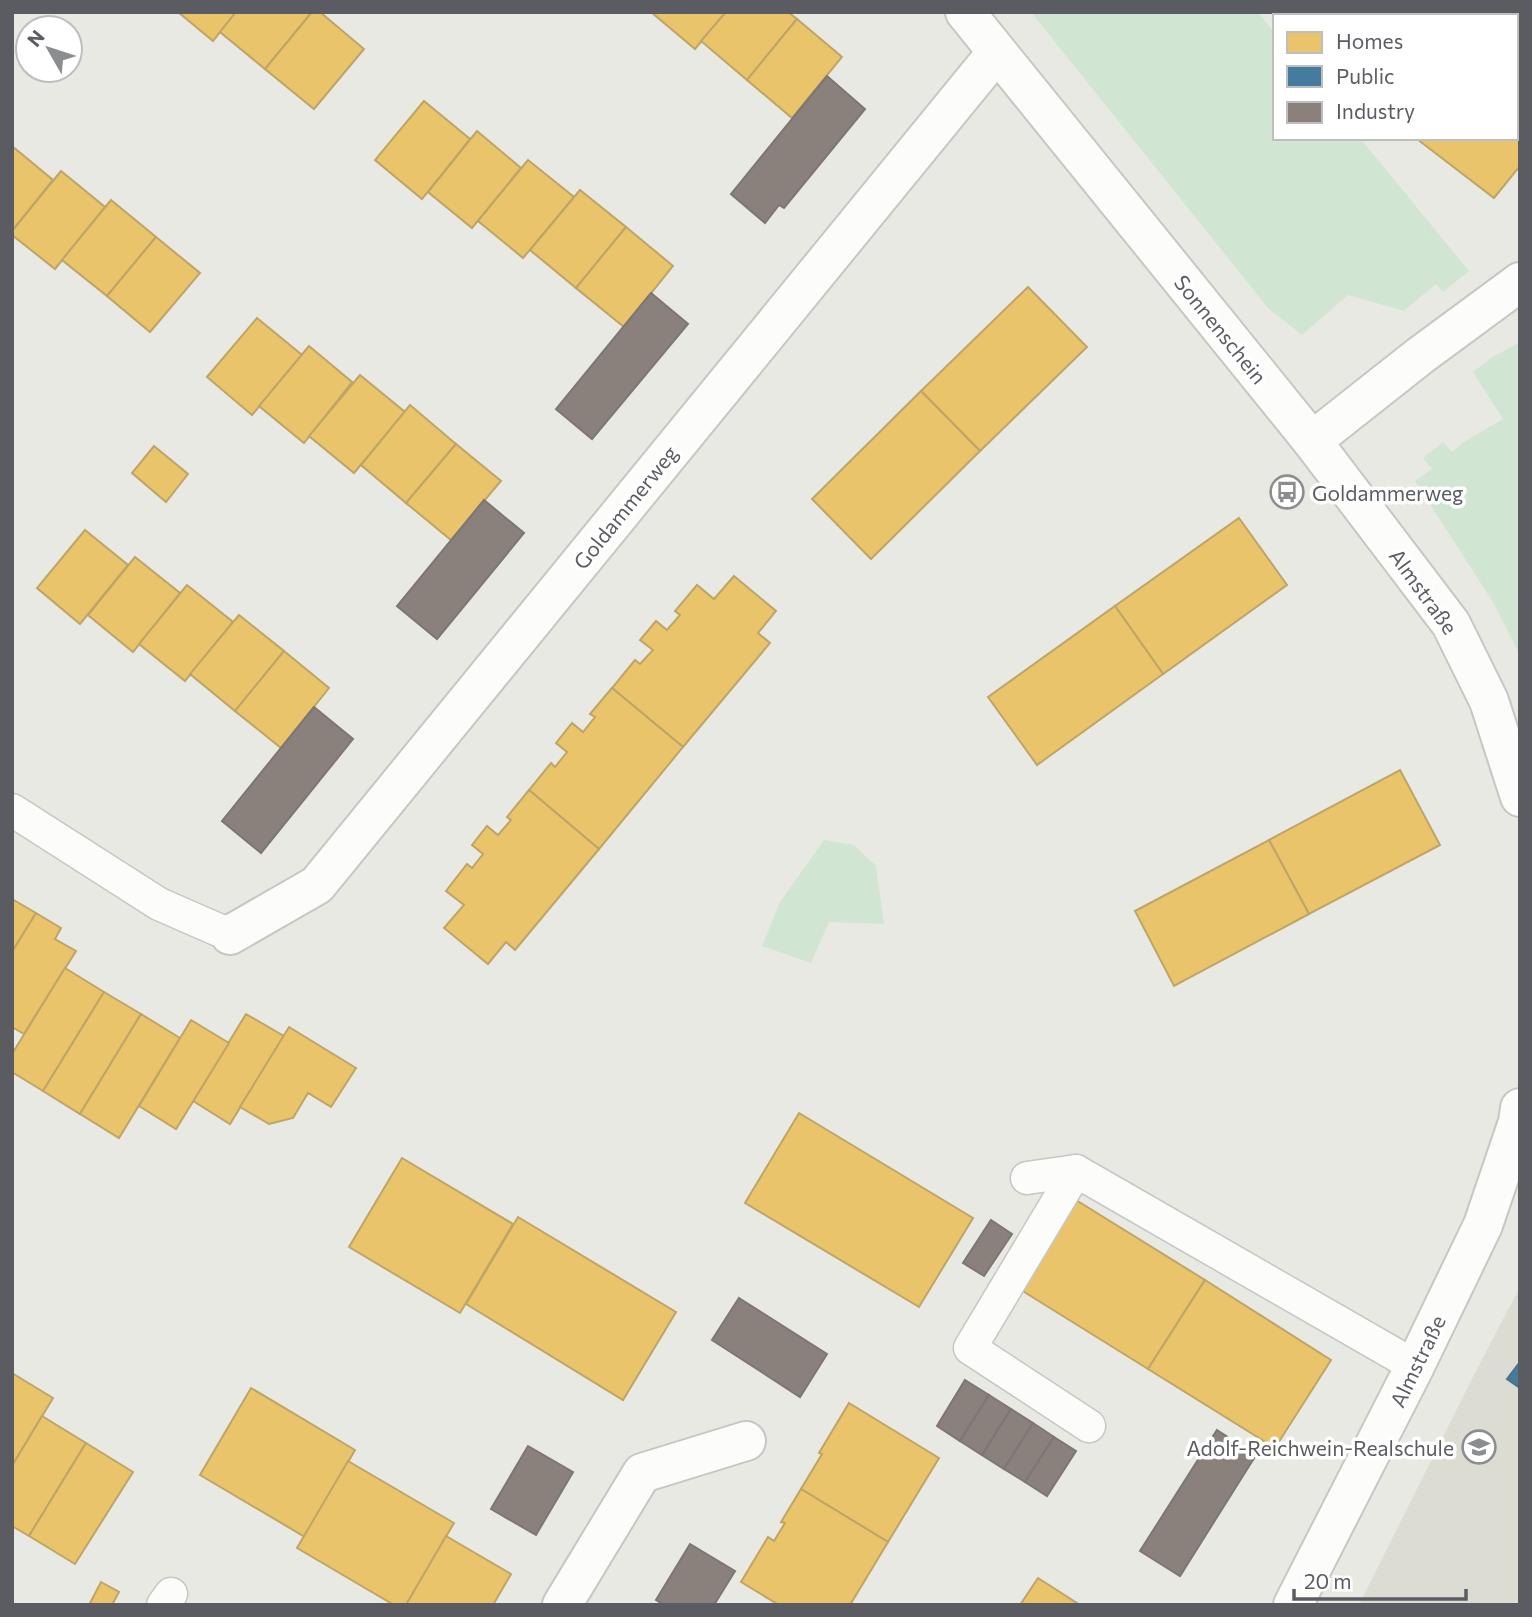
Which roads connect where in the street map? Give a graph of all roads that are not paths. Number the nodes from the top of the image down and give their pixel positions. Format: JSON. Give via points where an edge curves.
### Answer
{"nodes":[{"id":1,"x":965,"y":12,"type":"edge"},
{"id":2,"x":997,"y":52,"type":"junction"},
{"id":3,"x":1520,"y":282,"type":"edge"},
{"id":4,"x":1312,"y":442,"type":"junction"},
{"id":5,"x":1520,"y":797,"type":"edge"},
{"id":6,"x":12,"y":810,"type":"edge"},
{"id":7,"x":230,"y":935,"type":"joint"},
{"id":8,"x":1520,"y":1108,"type":"edge"},
{"id":9,"x":1076,"y":1171,"type":"junction"},
{"id":10,"x":1027,"y":1178,"type":"dead end"},
{"id":11,"x":1415,"y":1366,"type":"junction"},
{"id":12,"x":1089,"y":1426,"type":"dead end"},
{"id":13,"x":746,"y":1441,"type":"dead end"},
{"id":14,"x":562,"y":1605,"type":"edge"},
{"id":15,"x":1293,"y":1605,"type":"edge"}],
"edges":[{"from":1,"to":2,"type":"street","name":"Sonnenschein"},
{"from":2,"to":4,"type":"street","name":"Sonnenschein"},
{"from":2,"to":7,"type":"street","name":"Goldammerweg","via":[[317,885]]},
{"from":3,"to":4,"type":"street"},
{"from":4,"to":5,"type":"street","name":"Almstraße","via":[[1451,624],[1489,701]]},
{"from":6,"to":7,"type":"lane","via":[[159,904]]},
{"from":8,"to":11,"type":"street","name":"Almstraße","via":[[1483,1226]]},
{"from":9,"to":10,"type":"lane"},
{"from":9,"to":11,"type":"lane"},
{"from":9,"to":12,"type":"lane","via":[[970,1348]]},
{"from":11,"to":15,"type":"street","name":"Almstraße"},
{"from":13,"to":14,"type":"street","via":[[642,1473]]}]}
